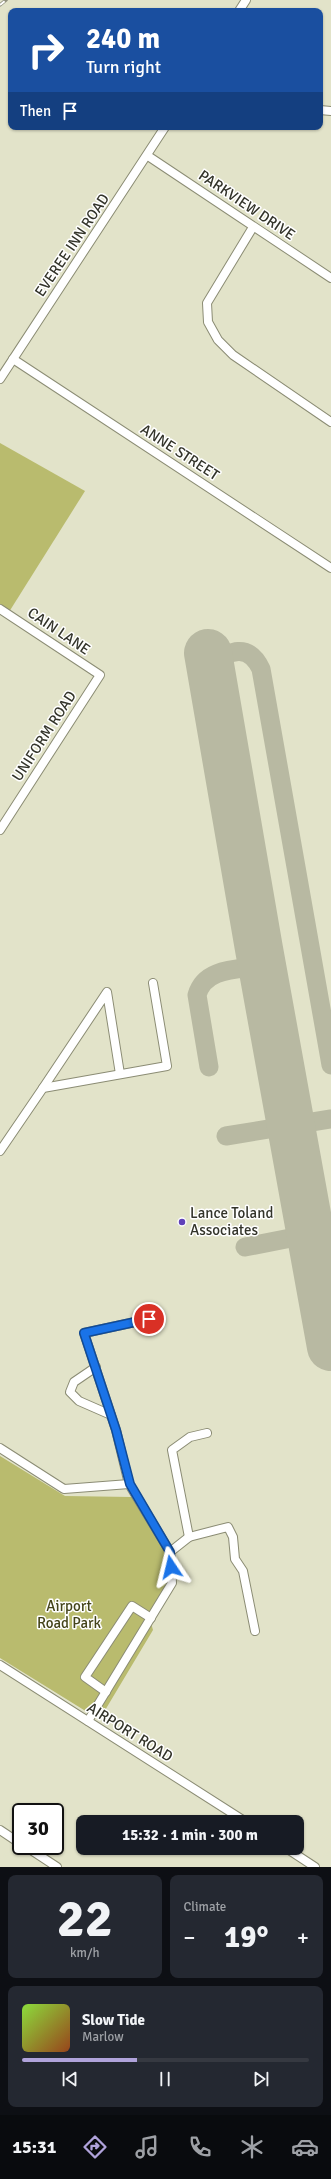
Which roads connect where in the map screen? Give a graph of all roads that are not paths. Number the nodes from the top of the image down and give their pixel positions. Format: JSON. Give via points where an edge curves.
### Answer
{"nodes":[{"id":1,"x":163,"y":130,"type":"edge"},
{"id":2,"x":148,"y":156,"type":"junction"},
{"id":3,"x":254,"y":227,"type":"junction"},
{"id":4,"x":331,"y":278,"type":"edge"},
{"id":5,"x":13,"y":359,"type":"junction"},
{"id":6,"x":0,"y":379,"type":"edge"},
{"id":7,"x":331,"y":422,"type":"edge"},
{"id":8,"x":331,"y":568,"type":"edge"},
{"id":9,"x":0,"y":609,"type":"edge"},
{"id":10,"x":99,"y":678,"type":"joint"},
{"id":11,"x":0,"y":830,"type":"edge"},
{"id":12,"x":153,"y":983,"type":"dead end"},
{"id":13,"x":120,"y":1074,"type":"junction"},
{"id":14,"x":43,"y":1088,"type":"junction"},
{"id":15,"x":0,"y":1151,"type":"edge"},
{"id":16,"x":149,"y":1319,"type":"dead end"},
{"id":17,"x":96,"y":1367,"type":"junction"},
{"id":18,"x":111,"y":1414,"type":"junction"},
{"id":19,"x":207,"y":1433,"type":"dead end"},
{"id":20,"x":0,"y":1448,"type":"edge"},
{"id":21,"x":130,"y":1484,"type":"junction"},
{"id":22,"x":189,"y":1537,"type":"junction"},
{"id":23,"x":170,"y":1552,"type":"junction"},
{"id":24,"x":151,"y":1618,"type":"junction"},
{"id":25,"x":255,"y":1631,"type":"dead end"},
{"id":26,"x":0,"y":1665,"type":"edge"},
{"id":27,"x":106,"y":1692,"type":"junction"},
{"id":28,"x":88,"y":1721,"type":"junction"},
{"id":29,"x":235,"y":1815,"type":"edge"},
{"id":30,"x":0,"y":1830,"type":"edge"},
{"id":31,"x":12,"y":1838,"type":"edge"},
{"id":32,"x":39,"y":1855,"type":"edge"},
{"id":33,"x":297,"y":1855,"type":"edge"},
{"id":34,"x":57,"y":1867,"type":"edge"},
{"id":35,"x":315,"y":1867,"type":"edge"}],
"edges":[{"from":1,"to":2,"type":"street","name":"EVEREE INN ROAD"},
{"from":2,"to":3,"type":"street","name":"PARKVIEW DRIVE"},
{"from":2,"to":5,"type":"street","name":"EVEREE INN ROAD"},
{"from":3,"to":4,"type":"street","name":"PARKVIEW DRIVE"},
{"from":3,"to":7,"type":"street","via":[[207,303],[208,322],[218,340],[233,355]]},
{"from":5,"to":6,"type":"street","name":"EVEREE INN ROAD"},
{"from":5,"to":8,"type":"street","name":"ANNE STREET"},
{"from":9,"to":10,"type":"street","name":"CAIN LANE","via":[[100,675]]},
{"from":10,"to":11,"type":"street","name":"UNIFORM ROAD"},
{"from":12,"to":13,"type":"street","via":[[167,1066]]},
{"from":13,"to":14,"type":"street"},
{"from":13,"to":14,"type":"street","via":[[107,992]]},
{"from":14,"to":15,"type":"street"},
{"from":16,"to":17,"type":"street","via":[[84,1333]]},
{"from":17,"to":18,"type":"street"},
{"from":17,"to":18,"type":"street","via":[[74,1382],[70,1392],[79,1401]]},
{"from":18,"to":21,"type":"street"},
{"from":19,"to":22,"type":"street","via":[[190,1437],[172,1450]]},
{"from":20,"to":21,"type":"street","via":[[64,1489]]},
{"from":21,"to":23,"type":"street"},
{"from":22,"to":23,"type":"street"},
{"from":22,"to":25,"type":"street","via":[[228,1527],[233,1537],[235,1559],[243,1571]]},
{"from":23,"to":24,"type":"street","via":[[172,1583]]},
{"from":24,"to":27,"type":"street"},
{"from":24,"to":27,"type":"street","via":[[132,1606],[85,1677]]},
{"from":26,"to":28,"type":"street","name":"AIRPORT ROAD"},
{"from":27,"to":28,"type":"street"},
{"from":28,"to":29,"type":"street","name":"AIRPORT ROAD"},
{"from":30,"to":31,"type":"street"},
{"from":32,"to":34,"type":"street"},
{"from":33,"to":35,"type":"street"}]}
